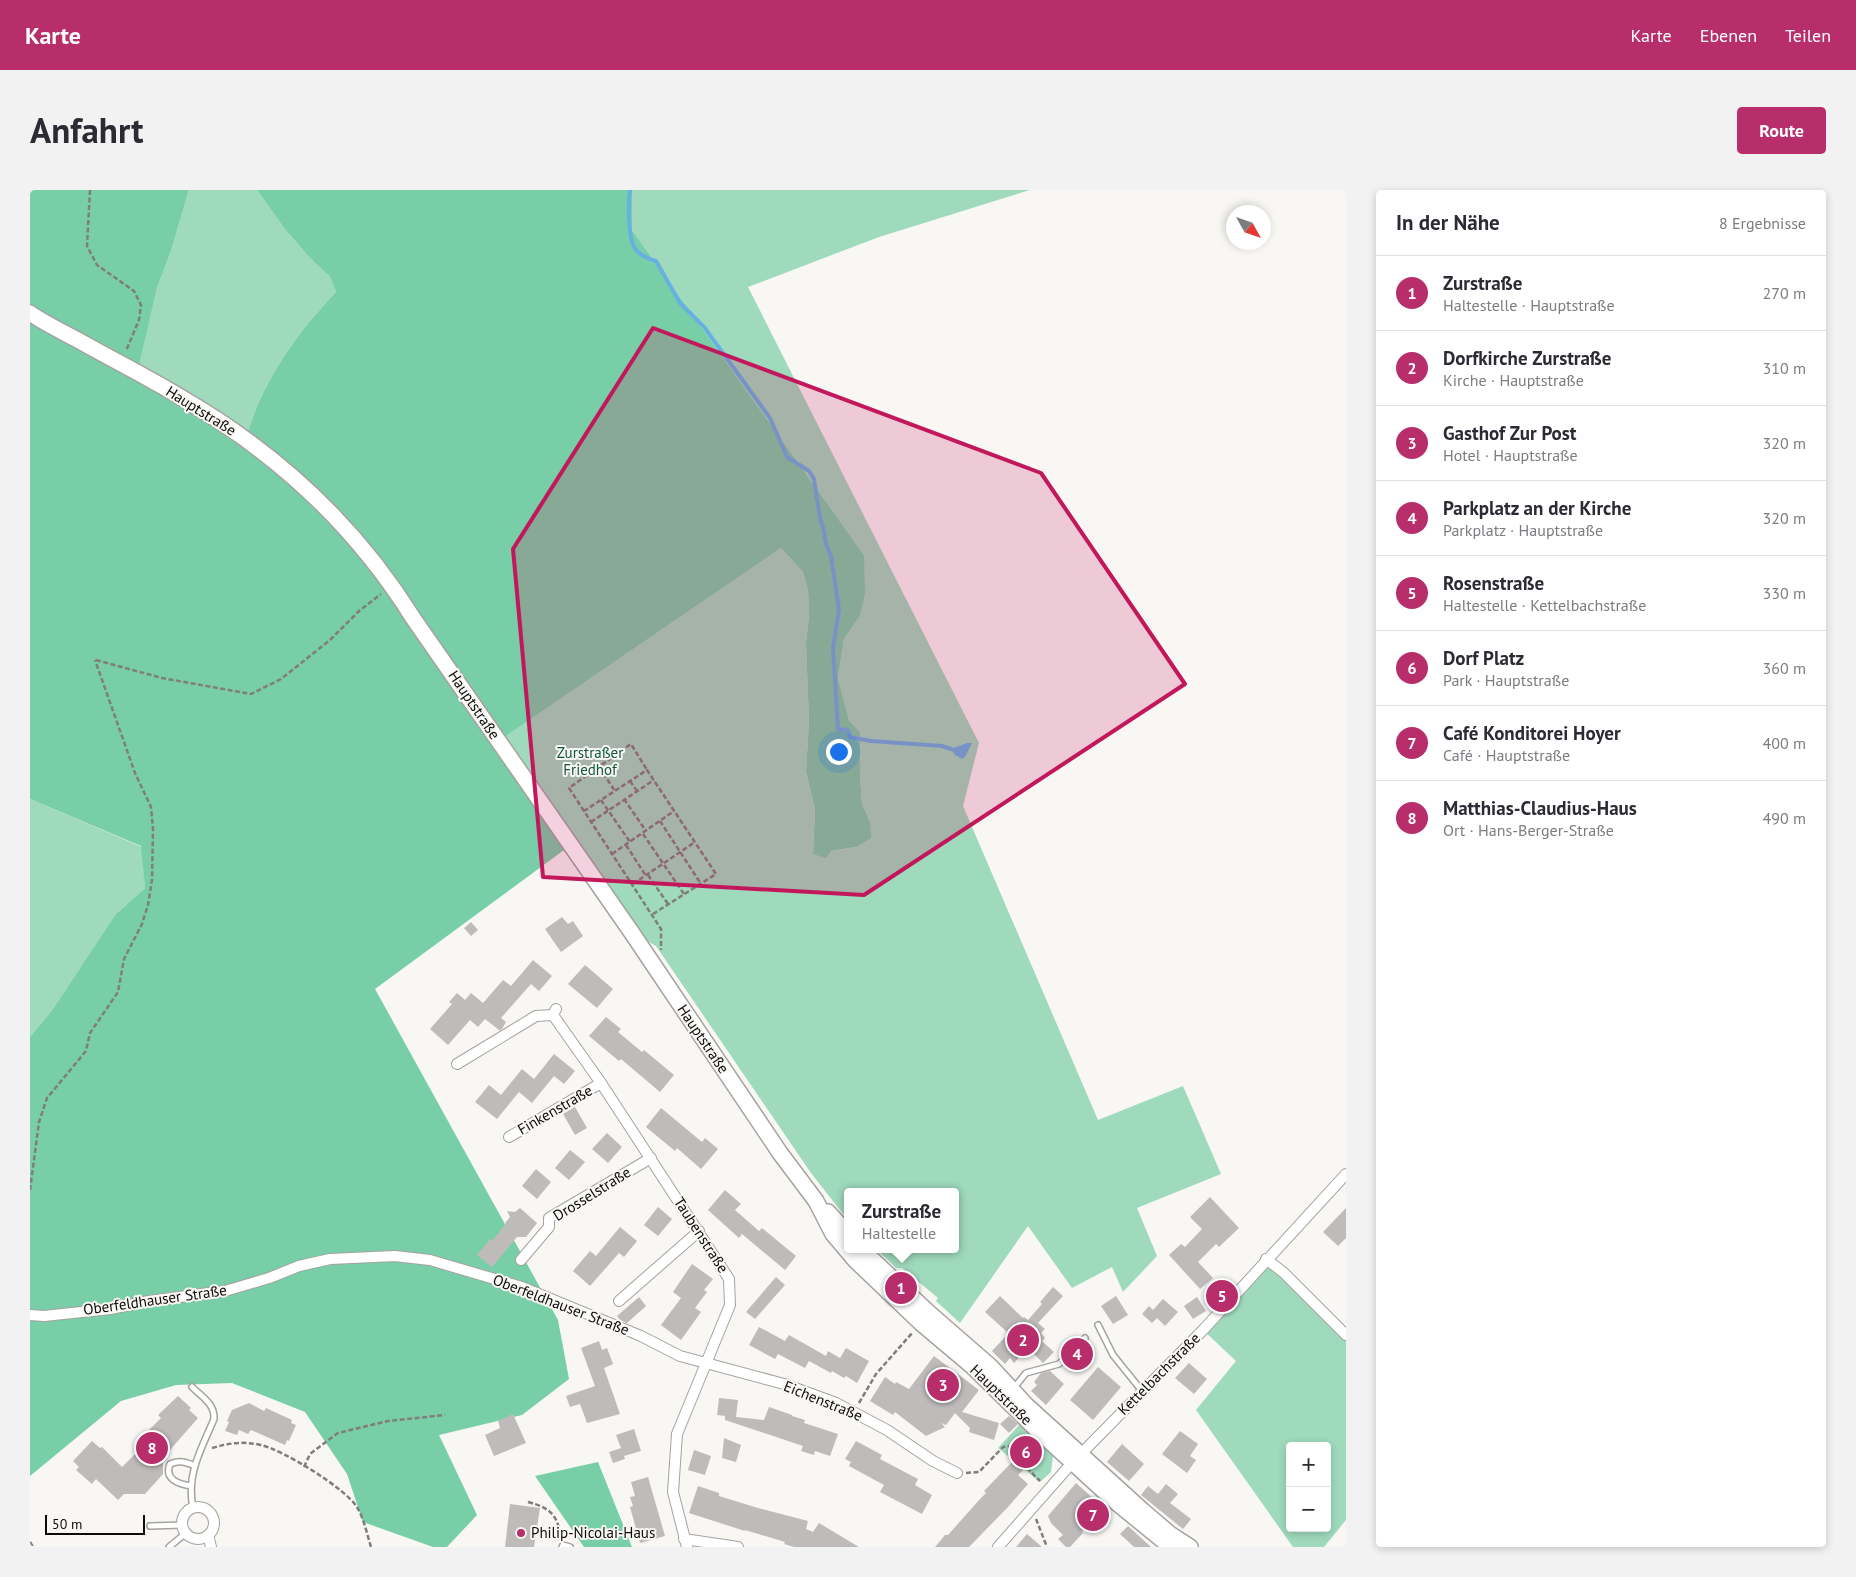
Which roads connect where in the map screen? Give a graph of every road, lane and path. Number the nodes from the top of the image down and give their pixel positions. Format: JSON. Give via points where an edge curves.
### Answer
{"nodes":[{"id":1,"x":90,"y":190,"type":"edge"},
{"id":2,"x":30,"y":313,"type":"edge"},
{"id":3,"x":120,"y":364,"type":"junction"},
{"id":4,"x":393,"y":586,"type":"junction"},
{"id":5,"x":599,"y":767,"type":"junction"},
{"id":6,"x":647,"y":770,"type":"junction"},
{"id":7,"x":654,"y":780,"type":"junction"},
{"id":8,"x":630,"y":781,"type":"junction"},
{"id":9,"x":615,"y":791,"type":"junction"},
{"id":10,"x":637,"y":791,"type":"junction"},
{"id":11,"x":624,"y":799,"type":"junction"},
{"id":12,"x":601,"y":800,"type":"junction"},
{"id":13,"x":608,"y":810,"type":"junction"},
{"id":14,"x":584,"y":811,"type":"junction"},
{"id":15,"x":674,"y":811,"type":"junction"},
{"id":16,"x":660,"y":821,"type":"junction"},
{"id":17,"x":591,"y":822,"type":"junction"},
{"id":18,"x":644,"y":833,"type":"junction"},
{"id":19,"x":630,"y":842,"type":"junction"},
{"id":20,"x":695,"y":842,"type":"junction"},
{"id":21,"x":626,"y":845,"type":"junction"},
{"id":22,"x":680,"y":852,"type":"junction"},
{"id":23,"x":612,"y":854,"type":"junction"},
{"id":24,"x":664,"y":864,"type":"junction"},
{"id":25,"x":646,"y":875,"type":"junction"},
{"id":26,"x":633,"y":884,"type":"junction"},
{"id":27,"x":701,"y":884,"type":"junction"},
{"id":28,"x":684,"y":894,"type":"junction"},
{"id":29,"x":668,"y":904,"type":"junction"},
{"id":30,"x":653,"y":914,"type":"junction"},
{"id":31,"x":661,"y":954,"type":"dead end"},
{"id":32,"x":456,"y":1064,"type":"dead end"},
{"id":33,"x":601,"y":1083,"type":"junction"},
{"id":34,"x":509,"y":1137,"type":"dead end"},
{"id":35,"x":651,"y":1158,"type":"junction"},
{"id":36,"x":1346,"y":1174,"type":"edge"},
{"id":37,"x":30,"y":1190,"type":"edge"},
{"id":38,"x":816,"y":1201,"type":"junction"},
{"id":39,"x":844,"y":1229,"type":"edge"},
{"id":40,"x":700,"y":1231,"type":"junction"},
{"id":41,"x":844,"y":1247,"type":"edge"},
{"id":42,"x":849,"y":1253,"type":"edge"},
{"id":43,"x":865,"y":1253,"type":"edge"},
{"id":44,"x":1266,"y":1259,"type":"junction"},
{"id":45,"x":522,"y":1260,"type":"dead end"},
{"id":46,"x":619,"y":1301,"type":"dead end"},
{"id":47,"x":30,"y":1315,"type":"edge"},
{"id":48,"x":921,"y":1323,"type":"junction"},
{"id":49,"x":1098,"y":1325,"type":"dead end"},
{"id":50,"x":1346,"y":1335,"type":"edge"},
{"id":51,"x":1085,"y":1338,"type":"dead end"},
{"id":52,"x":706,"y":1364,"type":"junction"},
{"id":53,"x":192,"y":1387,"type":"dead end"},
{"id":54,"x":1142,"y":1391,"type":"junction"},
{"id":55,"x":1008,"y":1394,"type":"junction"},
{"id":56,"x":855,"y":1412,"type":"junction"},
{"id":57,"x":445,"y":1415,"type":"dead end"},
{"id":58,"x":1033,"y":1426,"type":"junction"},
{"id":59,"x":1022,"y":1439,"type":"junction"},
{"id":60,"x":1012,"y":1446,"type":"junction"},
{"id":61,"x":1024,"y":1449,"type":"junction"},
{"id":62,"x":201,"y":1451,"type":"junction"},
{"id":63,"x":1077,"y":1458,"type":"junction"},
{"id":64,"x":195,"y":1466,"type":"junction"},
{"id":65,"x":304,"y":1467,"type":"junction"},
{"id":66,"x":957,"y":1473,"type":"joint"},
{"id":67,"x":191,"y":1486,"type":"junction"},
{"id":68,"x":1048,"y":1489,"type":"junction"},
{"id":69,"x":528,"y":1502,"type":"dead end"},
{"id":70,"x":193,"y":1508,"type":"junction"},
{"id":71,"x":1031,"y":1509,"type":"junction"},
{"id":72,"x":150,"y":1526,"type":"dead end"},
{"id":73,"x":184,"y":1529,"type":"junction"},
{"id":74,"x":208,"y":1535,"type":"junction"},
{"id":75,"x":30,"y":1542,"type":"edge"},
{"id":76,"x":685,"y":1543,"type":"edge"},
{"id":77,"x":562,"y":1546,"type":"edge"},
{"id":78,"x":33,"y":1547,"type":"edge"},
{"id":79,"x":169,"y":1547,"type":"edge"},
{"id":80,"x":211,"y":1547,"type":"edge"},
{"id":81,"x":371,"y":1547,"type":"edge"},
{"id":82,"x":570,"y":1547,"type":"edge"},
{"id":83,"x":738,"y":1547,"type":"edge"},
{"id":84,"x":998,"y":1547,"type":"edge"},
{"id":85,"x":1047,"y":1547,"type":"edge"},
{"id":86,"x":1171,"y":1547,"type":"edge"},
{"id":87,"x":1190,"y":1547,"type":"edge"}],
"edges":[{"from":1,"to":3,"type":"path","via":[[87,246],[97,265],[134,292],[141,305],[139,320]]},
{"from":2,"to":3,"type":"main road","name":"Hauptstraße"},
{"from":3,"to":4,"type":"main road","name":"Hauptstraße","via":[[183,398],[246,439],[292,476],[339,520]]},
{"from":4,"to":37,"type":"path","via":[[281,679],[251,694],[162,678],[95,660],[135,773],[152,807],[152,880],[142,924],[124,959],[118,992],[90,1033],[86,1051],[47,1098],[39,1122]]},
{"from":4,"to":38,"type":"main road","name":"Hauptstraße"},
{"from":5,"to":6,"type":"path","via":[[631,744]]},
{"from":5,"to":9,"type":"path"},
{"from":5,"to":14,"type":"path","via":[[569,788]]},
{"from":6,"to":7,"type":"path"},
{"from":6,"to":8,"type":"path"},
{"from":7,"to":10,"type":"path"},
{"from":7,"to":15,"type":"path"},
{"from":8,"to":9,"type":"path"},
{"from":8,"to":10,"type":"path"},
{"from":9,"to":12,"type":"path"},
{"from":10,"to":11,"type":"path"},
{"from":11,"to":13,"type":"path"},
{"from":11,"to":18,"type":"path"},
{"from":12,"to":13,"type":"path"},
{"from":12,"to":14,"type":"path"},
{"from":13,"to":17,"type":"path"},
{"from":13,"to":19,"type":"path"},
{"from":14,"to":17,"type":"path"},
{"from":15,"to":16,"type":"path"},
{"from":15,"to":20,"type":"path"},
{"from":16,"to":18,"type":"path"},
{"from":16,"to":22,"type":"path"},
{"from":17,"to":23,"type":"path"},
{"from":18,"to":19,"type":"path"},
{"from":18,"to":24,"type":"path"},
{"from":19,"to":21,"type":"path"},
{"from":20,"to":22,"type":"path"},
{"from":20,"to":27,"type":"path","via":[[716,874]]},
{"from":21,"to":23,"type":"path"},
{"from":21,"to":25,"type":"path"},
{"from":22,"to":24,"type":"path"},
{"from":22,"to":27,"type":"path"},
{"from":23,"to":26,"type":"path"},
{"from":24,"to":25,"type":"path"},
{"from":24,"to":28,"type":"path"},
{"from":25,"to":26,"type":"path"},
{"from":25,"to":29,"type":"path"},
{"from":26,"to":30,"type":"path"},
{"from":27,"to":28,"type":"path"},
{"from":28,"to":29,"type":"path"},
{"from":29,"to":30,"type":"path"},
{"from":30,"to":31,"type":"path","via":[[662,929]]},
{"from":32,"to":33,"type":"street","name":"Taubenstraße","via":[[536,1016],[554,1012]]},
{"from":33,"to":34,"type":"street","name":"Finkenstraße"},
{"from":33,"to":35,"type":"street","name":"Taubenstraße"},
{"from":35,"to":40,"type":"street","name":"Taubenstraße"},
{"from":35,"to":45,"type":"street","name":"Drosselstraße","via":[[549,1218],[549,1227]]},
{"from":36,"to":44,"type":"street","name":"Kettelbachstraße"},
{"from":38,"to":39,"type":"main road","name":"Hauptstraße"},
{"from":38,"to":41,"type":"main road","name":"Hauptstraße","via":[[833,1234]]},
{"from":40,"to":46,"type":"street"},
{"from":40,"to":52,"type":"street","name":"Taubenstraße","via":[[729,1279],[730,1305]]},
{"from":42,"to":48,"type":"main road","name":"Hauptstraße"},
{"from":43,"to":55,"type":"main road","name":"Hauptstraße","via":[[991,1368]]},
{"from":44,"to":50,"type":"street"},
{"from":44,"to":54,"type":"street","name":"Kettelbachstraße"},
{"from":47,"to":52,"type":"street","name":"Oberfeldhauser Straße","via":[[110,1309],[225,1291],[313,1262],[395,1256],[430,1260],[522,1287],[641,1336],[680,1356]]},
{"from":48,"to":55,"type":"main road","name":"Hauptstraße"},
{"from":48,"to":56,"type":"path","via":[[876,1374]]},
{"from":49,"to":54,"type":"lane","via":[[1113,1355]]},
{"from":51,"to":55,"type":"lane","via":[[1059,1364],[1026,1373]]},
{"from":52,"to":56,"type":"street","name":"Eichenstraße","via":[[812,1393]]},
{"from":52,"to":76,"type":"street","name":"Taubenstraße","via":[[677,1434],[673,1492]]},
{"from":53,"to":62,"type":"lane","via":[[213,1407],[214,1412]]},
{"from":54,"to":63,"type":"street","name":"Kettelbachstraße"},
{"from":55,"to":58,"type":"main road","name":"Hauptstraße"},
{"from":55,"to":63,"type":"main road","name":"Hauptstraße","via":[[1026,1405]]},
{"from":56,"to":66,"type":"street","name":"Eichenstraße"},
{"from":57,"to":65,"type":"path","via":[[388,1421],[338,1432],[310,1454]]},
{"from":58,"to":59,"type":"path"},
{"from":58,"to":63,"type":"main road","name":"Hauptstraße"},
{"from":59,"to":60,"type":"path"},
{"from":59,"to":61,"type":"path"},
{"from":60,"to":61,"type":"path","via":[[1017,1450]]},
{"from":60,"to":66,"type":"path","via":[[1003,1447],[979,1472]]},
{"from":61,"to":68,"type":"path","via":[[1028,1471]]},
{"from":62,"to":64,"type":"lane"},
{"from":62,"to":65,"type":"path","via":[[231,1442],[262,1446]]},
{"from":63,"to":68,"type":"street","name":"Kettelbachstraße"},
{"from":63,"to":86,"type":"main road","name":"Hauptstraße"},
{"from":63,"to":87,"type":"main road","name":"Hauptstraße"},
{"from":64,"to":67,"type":"lane"},
{"from":64,"to":67,"type":"lane","via":[[177,1461],[170,1464],[168,1470],[178,1484]]},
{"from":65,"to":81,"type":"path","via":[[349,1497],[358,1508]]},
{"from":67,"to":70,"type":"lane"},
{"from":68,"to":71,"type":"street","name":"Kettelbachstraße"},
{"from":69,"to":77,"type":"path","via":[[544,1506],[552,1514],[559,1526]]},
{"from":70,"to":73,"type":"street","via":[[183,1518]]},
{"from":70,"to":74,"type":"street","via":[[204,1508],[212,1516],[213,1526]]},
{"from":71,"to":84,"type":"street","name":"Kettelbachstraße"},
{"from":71,"to":85,"type":"path"},
{"from":72,"to":73,"type":"lane"},
{"from":73,"to":74,"type":"street","via":[[195,1538]]},
{"from":73,"to":79,"type":"lane"},
{"from":74,"to":80,"type":"street"},
{"from":75,"to":78,"type":"path"},
{"from":76,"to":83,"type":"street"},
{"from":77,"to":82,"type":"lane"}]}
